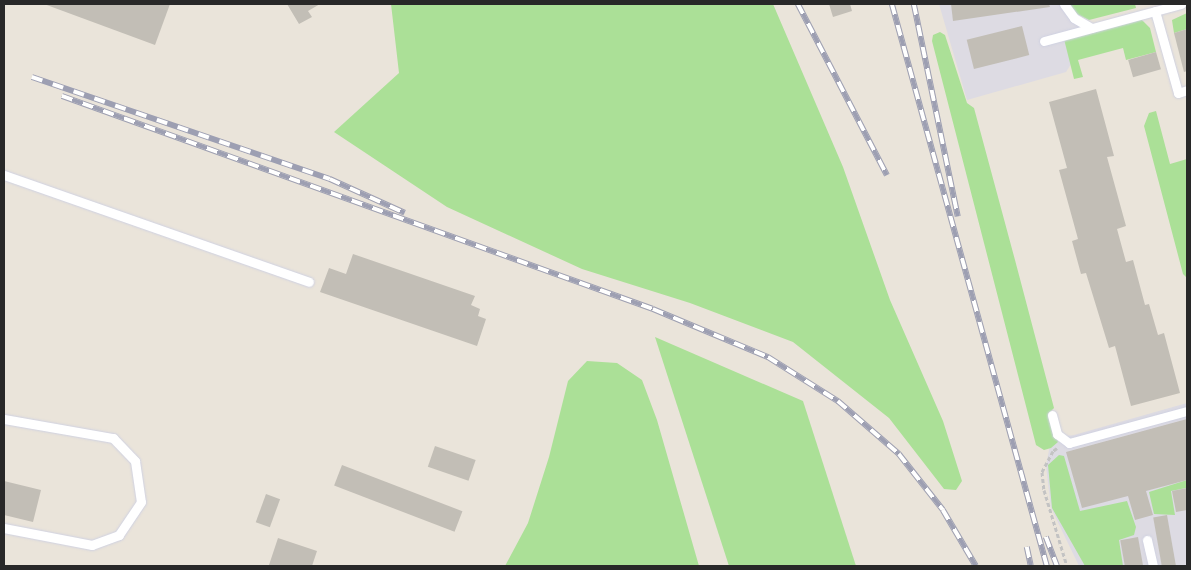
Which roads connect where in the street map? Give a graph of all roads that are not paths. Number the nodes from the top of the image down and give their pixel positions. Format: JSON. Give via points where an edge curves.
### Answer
{"nodes":[{"id":1,"x":1064,"y":4,"type":"edge"},
{"id":2,"x":1181,"y":4,"type":"edge"},
{"id":3,"x":1155,"y":11,"type":"junction"},
{"id":4,"x":1091,"y":28,"type":"junction"},
{"id":5,"x":1044,"y":41,"type":"dead end"},
{"id":6,"x":1187,"y":90,"type":"edge"},
{"id":7,"x":4,"y":175,"type":"edge"},
{"id":8,"x":309,"y":282,"type":"dead end"},
{"id":9,"x":1187,"y":411,"type":"edge"},
{"id":10,"x":1052,"y":415,"type":"dead end"},
{"id":11,"x":4,"y":419,"type":"edge"},
{"id":12,"x":4,"y":528,"type":"edge"},
{"id":13,"x":1147,"y":540,"type":"dead end"},
{"id":14,"x":1153,"y":566,"type":"edge"}],
"edges":[{"from":1,"to":4,"type":"lane","via":[[1074,18]]},
{"from":2,"to":3,"type":"lane"},
{"from":3,"to":4,"type":"lane"},
{"from":3,"to":6,"type":"lane","via":[[1178,93]]},
{"from":4,"to":5,"type":"lane"},
{"from":7,"to":8,"type":"lane"},
{"from":9,"to":10,"type":"lane","via":[[1069,443],[1057,434]]},
{"from":11,"to":12,"type":"lane","via":[[113,438],[135,461],[141,502],[119,536],[92,545]]},
{"from":13,"to":14,"type":"lane"}]}
